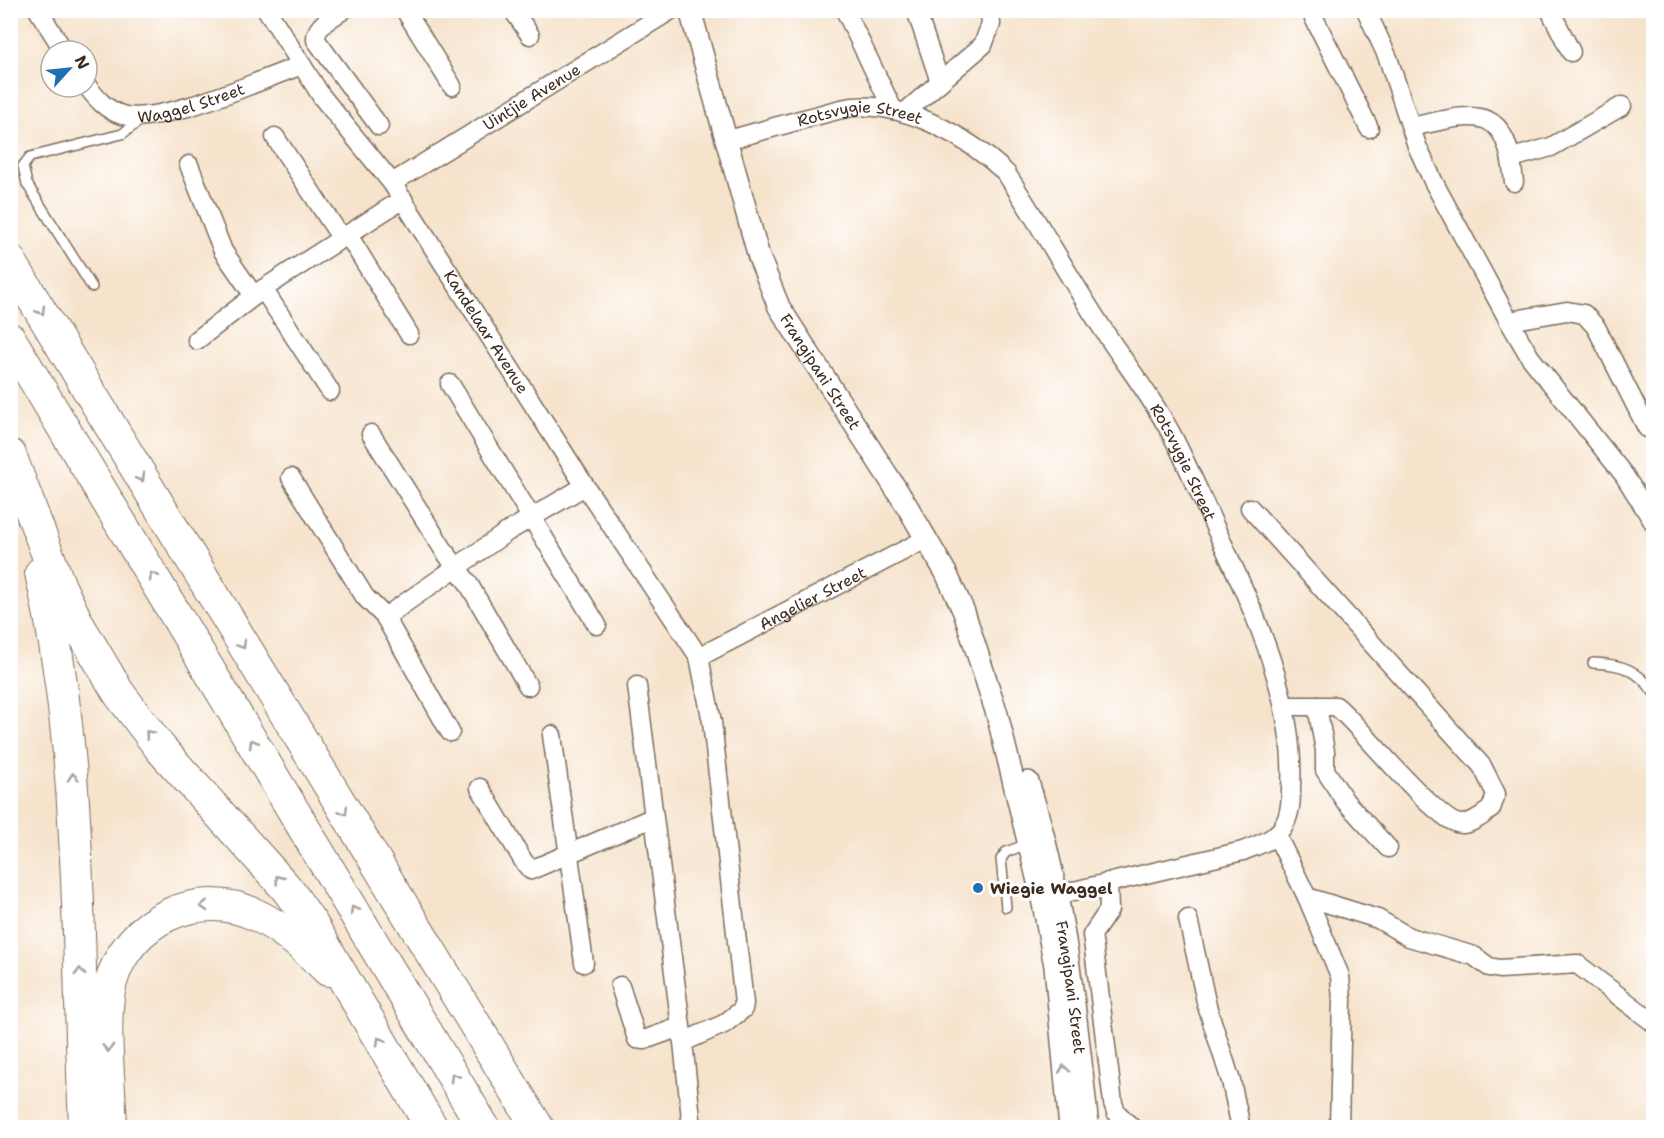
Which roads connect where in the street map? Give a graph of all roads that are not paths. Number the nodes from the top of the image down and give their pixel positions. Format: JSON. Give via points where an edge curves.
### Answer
{"nodes":[{"id":1,"x":38,"y":10,"type":"edge"},
{"id":2,"x":267,"y":10,"type":"edge"},
{"id":3,"x":343,"y":10,"type":"edge"},
{"id":4,"x":405,"y":10,"type":"edge"},
{"id":5,"x":513,"y":10,"type":"edge"},
{"id":6,"x":671,"y":10,"type":"edge"},
{"id":7,"x":690,"y":10,"type":"edge"},
{"id":8,"x":845,"y":10,"type":"edge"},
{"id":9,"x":916,"y":10,"type":"edge"},
{"id":10,"x":990,"y":10,"type":"edge"},
{"id":11,"x":1310,"y":10,"type":"edge"},
{"id":12,"x":1366,"y":10,"type":"edge"},
{"id":13,"x":1550,"y":10,"type":"edge"},
{"id":14,"x":530,"y":35,"type":"dead end"},
{"id":15,"x":56,"y":39,"type":"edge"},
{"id":16,"x":1571,"y":52,"type":"dead end"},
{"id":17,"x":302,"y":65,"type":"junction"},
{"id":18,"x":940,"y":82,"type":"junction"},
{"id":19,"x":452,"y":86,"type":"dead end"},
{"id":20,"x":99,"y":99,"type":"edge"},
{"id":21,"x":1622,"y":106,"type":"dead end"},
{"id":22,"x":898,"y":112,"type":"junction"},
{"id":23,"x":145,"y":116,"type":"junction"},
{"id":24,"x":379,"y":126,"type":"dead end"},
{"id":25,"x":1411,"y":127,"type":"junction"},
{"id":26,"x":1370,"y":128,"type":"dead end"},
{"id":27,"x":274,"y":137,"type":"dead end"},
{"id":28,"x":728,"y":140,"type":"junction"},
{"id":29,"x":1512,"y":158,"type":"junction"},
{"id":30,"x":189,"y":165,"type":"dead end"},
{"id":31,"x":1514,"y":182,"type":"dead end"},
{"id":32,"x":392,"y":183,"type":"junction"},
{"id":33,"x":403,"y":199,"type":"junction"},
{"id":34,"x":345,"y":237,"type":"junction"},
{"id":35,"x":10,"y":261,"type":"edge"},
{"id":36,"x":92,"y":287,"type":"dead end"},
{"id":37,"x":258,"y":292,"type":"junction"},
{"id":38,"x":1509,"y":321,"type":"junction"},
{"id":39,"x":409,"y":334,"type":"dead end"},
{"id":40,"x":10,"y":339,"type":"edge"},
{"id":41,"x":197,"y":340,"type":"dead end"},
{"id":42,"x":450,"y":384,"type":"dead end"},
{"id":43,"x":330,"y":391,"type":"dead end"},
{"id":44,"x":1647,"y":428,"type":"dead end"},
{"id":45,"x":371,"y":434,"type":"dead end"},
{"id":46,"x":15,"y":467,"type":"edge"},
{"id":47,"x":291,"y":478,"type":"dead end"},
{"id":48,"x":585,"y":486,"type":"junction"},
{"id":49,"x":1250,"y":508,"type":"dead end"},
{"id":50,"x":534,"y":517,"type":"junction"},
{"id":51,"x":1653,"y":523,"type":"edge"},
{"id":52,"x":926,"y":539,"type":"junction"},
{"id":53,"x":456,"y":567,"type":"junction"},
{"id":54,"x":385,"y":617,"type":"junction"},
{"id":55,"x":597,"y":625,"type":"dead end"},
{"id":56,"x":699,"y":657,"type":"junction"},
{"id":57,"x":1593,"y":663,"type":"dead end"},
{"id":58,"x":528,"y":686,"type":"dead end"},
{"id":59,"x":637,"y":686,"type":"dead end"},
{"id":60,"x":1653,"y":693,"type":"edge"},
{"id":61,"x":1285,"y":706,"type":"junction"},
{"id":62,"x":1317,"y":706,"type":"junction"},
{"id":63,"x":997,"y":714,"type":"junction"},
{"id":64,"x":450,"y":732,"type":"dead end"},
{"id":65,"x":552,"y":735,"type":"dead end"},
{"id":66,"x":480,"y":788,"type":"dead end"},
{"id":67,"x":652,"y":818,"type":"junction"},
{"id":68,"x":1276,"y":834,"type":"junction"},
{"id":69,"x":1030,"y":843,"type":"junction"},
{"id":70,"x":1388,"y":848,"type":"dead end"},
{"id":71,"x":570,"y":852,"type":"junction"},
{"id":72,"x":1108,"y":882,"type":"junction"},
{"id":73,"x":1050,"y":896,"type":"junction"},
{"id":74,"x":1307,"y":897,"type":"junction"},
{"id":75,"x":1005,"y":907,"type":"dead end"},
{"id":76,"x":1188,"y":919,"type":"dead end"},
{"id":77,"x":584,"y":963,"type":"dead end"},
{"id":78,"x":620,"y":986,"type":"dead end"},
{"id":79,"x":355,"y":999,"type":"junction"},
{"id":80,"x":1653,"y":1023,"type":"edge"},
{"id":81,"x":81,"y":1030,"type":"junction"},
{"id":82,"x":682,"y":1035,"type":"junction"},
{"id":83,"x":76,"y":1128,"type":"edge"},
{"id":84,"x":85,"y":1128,"type":"edge"},
{"id":85,"x":111,"y":1128,"type":"edge"},
{"id":86,"x":432,"y":1128,"type":"edge"},
{"id":87,"x":484,"y":1128,"type":"edge"},
{"id":88,"x":538,"y":1128,"type":"edge"},
{"id":89,"x":692,"y":1128,"type":"edge"},
{"id":90,"x":1070,"y":1128,"type":"edge"},
{"id":91,"x":1088,"y":1128,"type":"edge"},
{"id":92,"x":1132,"y":1128,"type":"edge"},
{"id":93,"x":1241,"y":1128,"type":"edge"},
{"id":94,"x":1339,"y":1128,"type":"edge"}],
"edges":[{"from":1,"to":15,"type":"street"},
{"from":2,"to":17,"type":"street","name":"Kandelaar Avenue"},
{"from":3,"to":24,"type":"street","via":[[319,28],[316,40]]},
{"from":4,"to":19,"type":"street"},
{"from":5,"to":14,"type":"street"},
{"from":6,"to":32,"type":"street","name":"Uintjie Avenue"},
{"from":7,"to":28,"type":"street","name":"Frangipani Street"},
{"from":8,"to":22,"type":"street"},
{"from":9,"to":18,"type":"street"},
{"from":10,"to":18,"type":"street","via":[[992,24],[983,45]]},
{"from":11,"to":26,"type":"street"},
{"from":12,"to":25,"type":"street","via":[[1388,58]]},
{"from":13,"to":16,"type":"street"},
{"from":17,"to":23,"type":"street","name":"Waggel Street","via":[[182,108]]},
{"from":17,"to":32,"type":"street","name":"Kandelaar Avenue","via":[[322,97]]},
{"from":18,"to":22,"type":"street"},
{"from":20,"to":23,"type":"street","name":"Waggel Street","via":[[121,114]]},
{"from":21,"to":29,"type":"street","via":[[1551,147]]},
{"from":22,"to":28,"type":"street","name":"Rotsvygie Street","via":[[846,108]]},
{"from":22,"to":61,"type":"street","name":"Rotsvygie Street","via":[[957,137],[1006,173],[1173,436],[1243,587]]},
{"from":23,"to":36,"type":"lane","via":[[122,134],[30,157],[23,166],[27,184]]},
{"from":25,"to":29,"type":"street","via":[[1452,119],[1486,118],[1502,131]]},
{"from":25,"to":38,"type":"street","via":[[1434,183]]},
{"from":27,"to":34,"type":"street"},
{"from":28,"to":52,"type":"street","name":"Frangipani Street","via":[[759,257],[779,307]]},
{"from":29,"to":31,"type":"street"},
{"from":30,"to":37,"type":"street","via":[[223,251]]},
{"from":32,"to":33,"type":"street","name":"Kandelaar Avenue"},
{"from":33,"to":34,"type":"street"},
{"from":33,"to":48,"type":"street","name":"Kandelaar Avenue"},
{"from":34,"to":37,"type":"street"},
{"from":34,"to":39,"type":"street"},
{"from":35,"to":88,"type":"highway","one_way":true},
{"from":37,"to":41,"type":"street"},
{"from":37,"to":43,"type":"street"},
{"from":38,"to":44,"type":"street","via":[[1567,311],[1584,314],[1596,327]]},
{"from":38,"to":51,"type":"street","via":[[1530,357],[1624,475]]},
{"from":87,"to":40,"type":"highway","one_way":true},
{"from":42,"to":50,"type":"street"},
{"from":45,"to":53,"type":"street"},
{"from":79,"to":46,"type":"highway","one_way":true,"via":[[288,890],[161,749],[118,692],[60,587]]},
{"from":81,"to":46,"type":"highway","one_way":true,"via":[[72,766],[44,584]]},
{"from":47,"to":54,"type":"street","via":[[365,597]]},
{"from":48,"to":50,"type":"street"},
{"from":48,"to":56,"type":"street","name":"Kandelaar Avenue"},
{"from":49,"to":62,"type":"street","via":[[1482,766],[1496,794],[1491,809],[1463,824],[1454,823],[1418,793],[1336,705]]},
{"from":50,"to":53,"type":"street"},
{"from":50,"to":55,"type":"street"},
{"from":52,"to":56,"type":"street","name":"Angelier Street"},
{"from":52,"to":63,"type":"street","name":"Frangipani Street","via":[[957,596]]},
{"from":53,"to":54,"type":"street"},
{"from":53,"to":58,"type":"street"},
{"from":54,"to":64,"type":"street"},
{"from":56,"to":82,"type":"street","via":[[712,722],[744,1003],[735,1017]]},
{"from":57,"to":60,"type":"lane","via":[[1632,669]]},
{"from":59,"to":67,"type":"street"},
{"from":61,"to":62,"type":"street"},
{"from":61,"to":68,"type":"street","name":"Rotsvygie Street","via":[[1293,760],[1291,795],[1289,813]]},
{"from":62,"to":70,"type":"street","via":[[1325,770],[1345,801]]},
{"from":63,"to":69,"type":"street","name":"Frangipani Street"},
{"from":63,"to":73,"type":"street","name":"Frangipani Street","via":[[1025,773]]},
{"from":65,"to":71,"type":"street"},
{"from":66,"to":71,"type":"street","via":[[528,869]]},
{"from":67,"to":71,"type":"street"},
{"from":67,"to":82,"type":"street"},
{"from":68,"to":72,"type":"street","via":[[1243,851]]},
{"from":68,"to":74,"type":"street"},
{"from":69,"to":73,"type":"street","name":"Frangipani Street"},
{"from":69,"to":75,"type":"lane","via":[[1003,855],[1000,866]]},
{"from":71,"to":77,"type":"street"},
{"from":72,"to":73,"type":"street"},
{"from":72,"to":92,"type":"street","via":[[1109,910],[1092,935],[1113,1103],[1116,1112]]},
{"from":90,"to":73,"type":"street","name":"Frangipani Street","one_way":true},
{"from":73,"to":91,"type":"street","name":"Frangipani Street","via":[[1073,987]]},
{"from":74,"to":80,"type":"street","via":[[1378,919],[1409,937],[1474,956],[1489,967],[1576,964]]},
{"from":74,"to":94,"type":"street","via":[[1341,985]]},
{"from":76,"to":93,"type":"street"},
{"from":78,"to":82,"type":"street","via":[[637,1039]]},
{"from":79,"to":85,"type":"highway","one_way":true,"via":[[299,943],[255,914],[228,907],[198,906],[156,920],[123,955],[110,984],[107,1009]]},
{"from":86,"to":79,"type":"highway","one_way":true},
{"from":81,"to":83,"type":"highway"},
{"from":81,"to":84,"type":"highway"},
{"from":82,"to":89,"type":"street"}]}
